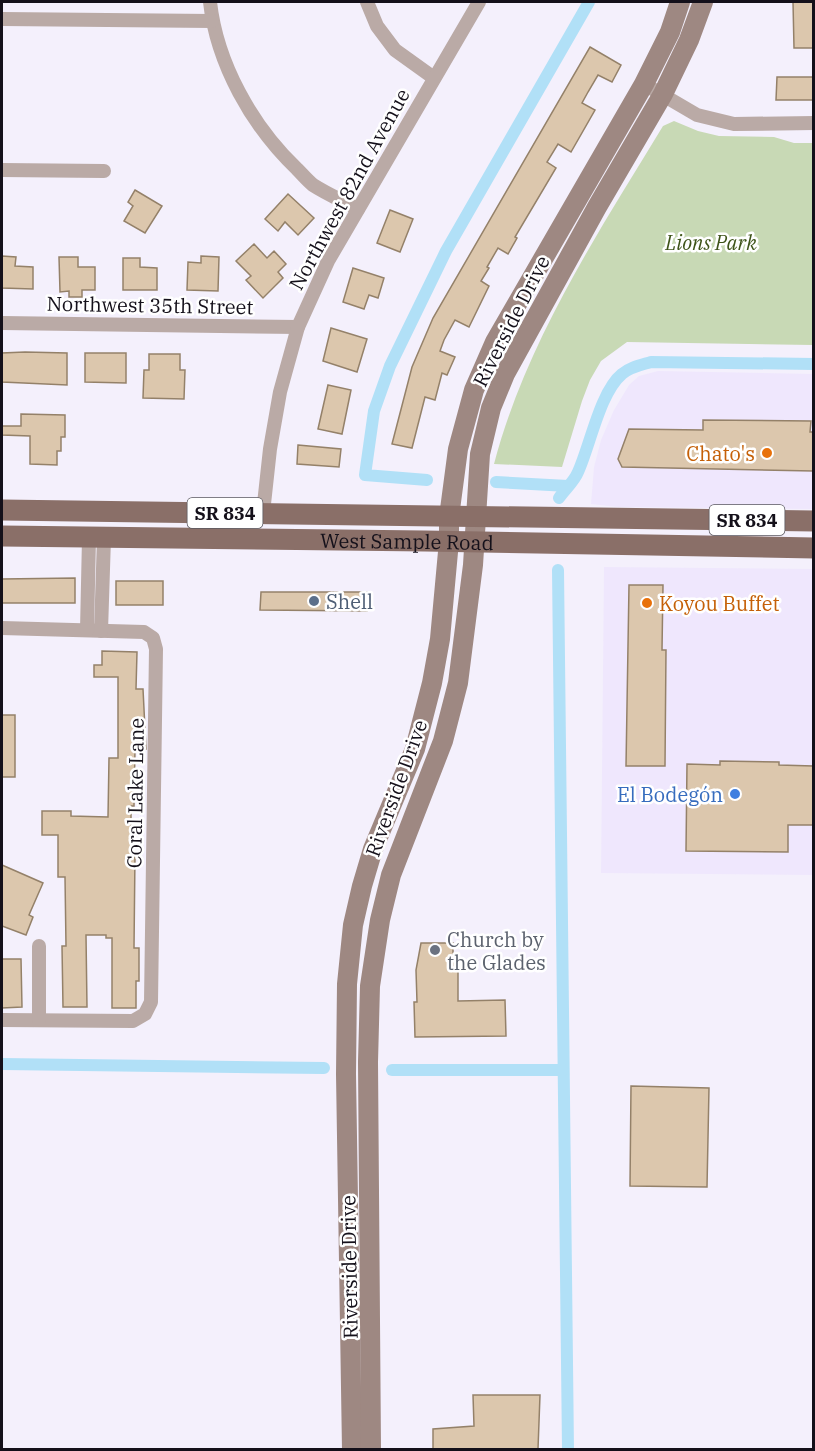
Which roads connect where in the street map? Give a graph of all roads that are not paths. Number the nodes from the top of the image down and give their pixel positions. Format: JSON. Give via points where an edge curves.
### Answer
{"nodes":[{"id":1,"x":210,"y":2,"type":"edge"},
{"id":2,"x":367,"y":2,"type":"edge"},
{"id":3,"x":479,"y":2,"type":"edge"},
{"id":4,"x":680,"y":2,"type":"edge"},
{"id":5,"x":703,"y":2,"type":"edge"},
{"id":6,"x":2,"y":20,"type":"edge"},
{"id":7,"x":212,"y":21,"type":"junction"},
{"id":8,"x":434,"y":78,"type":"junction"},
{"id":9,"x":644,"y":84,"type":"junction"},
{"id":10,"x":663,"y":94,"type":"junction"},
{"id":11,"x":813,"y":123,"type":"edge"},
{"id":12,"x":2,"y":170,"type":"edge"},
{"id":13,"x":104,"y":171,"type":"dead end"},
{"id":14,"x":358,"y":209,"type":"junction"},
{"id":15,"x":2,"y":323,"type":"edge"},
{"id":16,"x":298,"y":327,"type":"junction"},
{"id":17,"x":2,"y":510,"type":"edge"},
{"id":18,"x":263,"y":513,"type":"junction"},
{"id":19,"x":448,"y":517,"type":"junction"},
{"id":20,"x":475,"y":517,"type":"junction"},
{"id":21,"x":813,"y":521,"type":"edge"},
{"id":22,"x":2,"y":536,"type":"edge"},
{"id":23,"x":813,"y":536,"type":"edge"},
{"id":24,"x":97,"y":538,"type":"junction"},
{"id":25,"x":449,"y":541,"type":"junction"},
{"id":26,"x":475,"y":542,"type":"junction"},
{"id":27,"x":762,"y":547,"type":"junction"},
{"id":28,"x":813,"y":548,"type":"edge"},
{"id":29,"x":2,"y":628,"type":"edge"},
{"id":30,"x":94,"y":630,"type":"junction"},
{"id":31,"x":39,"y":946,"type":"dead end"},
{"id":32,"x":2,"y":1020,"type":"edge"},
{"id":33,"x":39,"y":1020,"type":"junction"},
{"id":34,"x":352,"y":1449,"type":"edge"},
{"id":35,"x":371,"y":1449,"type":"edge"}],
"edges":[{"from":1,"to":7,"type":"street"},
{"from":2,"to":8,"type":"street","via":[[376,26],[395,50]]},
{"from":3,"to":8,"type":"street","name":"Northwest 82nd Avenue"},
{"from":4,"to":9,"type":"street","name":"Riverside Drive"},
{"from":5,"to":10,"type":"street","name":"Riverside Drive"},
{"from":6,"to":7,"type":"street"},
{"from":7,"to":14,"type":"street","via":[[228,68],[275,148],[313,184]]},
{"from":8,"to":14,"type":"street","name":"Northwest 82nd Avenue"},
{"from":9,"to":10,"type":"street"},
{"from":9,"to":19,"type":"street","name":"Riverside Drive","via":[[486,362],[458,449]]},
{"from":10,"to":11,"type":"street","via":[[697,115],[734,124]]},
{"from":10,"to":20,"type":"street","name":"Riverside Drive","via":[[505,374],[491,408],[480,454]]},
{"from":12,"to":13,"type":"street"},
{"from":14,"to":16,"type":"street","name":"Northwest 82nd Avenue","via":[[328,261]]},
{"from":15,"to":16,"type":"street","name":"Northwest 35th Street"},
{"from":16,"to":18,"type":"street","name":"Northwest 82nd Avenue","via":[[280,392]]},
{"from":17,"to":18,"type":"main road","name":"West Sample Road","number":"SR 834"},
{"from":18,"to":19,"type":"main road","name":"West Sample Road","number":"SR 834"},
{"from":19,"to":20,"type":"main road","name":"West Sample Road","number":"SR 834"},
{"from":19,"to":25,"type":"street","name":"Riverside Drive"},
{"from":20,"to":21,"type":"main road","name":"West Sample Road","number":"SR 834"},
{"from":20,"to":26,"type":"street","name":"Riverside Drive"},
{"from":22,"to":24,"type":"main road","name":"West Sample Road","number":"SR 834"},
{"from":23,"to":27,"type":"main road","via":[[780,536]]},
{"from":24,"to":25,"type":"main road","name":"West Sample Road","number":"SR 834"},
{"from":24,"to":30,"type":"street"},
{"from":25,"to":26,"type":"main road","name":"West Sample Road","number":"SR 834"},
{"from":25,"to":34,"type":"street","name":"Riverside Drive","via":[[440,639],[416,749],[373,849],[353,925],[347,984],[346,1074]]},
{"from":26,"to":27,"type":"main road","name":"West Sample Road","number":"SR 834"},
{"from":26,"to":35,"type":"street","name":"Riverside Drive","via":[[458,683],[442,741],[391,875],[370,986]]},
{"from":27,"to":28,"type":"main road","name":"West Sample Road","number":"SR 834"},
{"from":29,"to":30,"type":"street"},
{"from":30,"to":33,"type":"street","name":"Coral Lake Lane","via":[[144,632],[153,638],[156,648],[152,1002],[145,1014],[132,1022]]},
{"from":31,"to":33,"type":"street"},
{"from":32,"to":33,"type":"street"}]}
